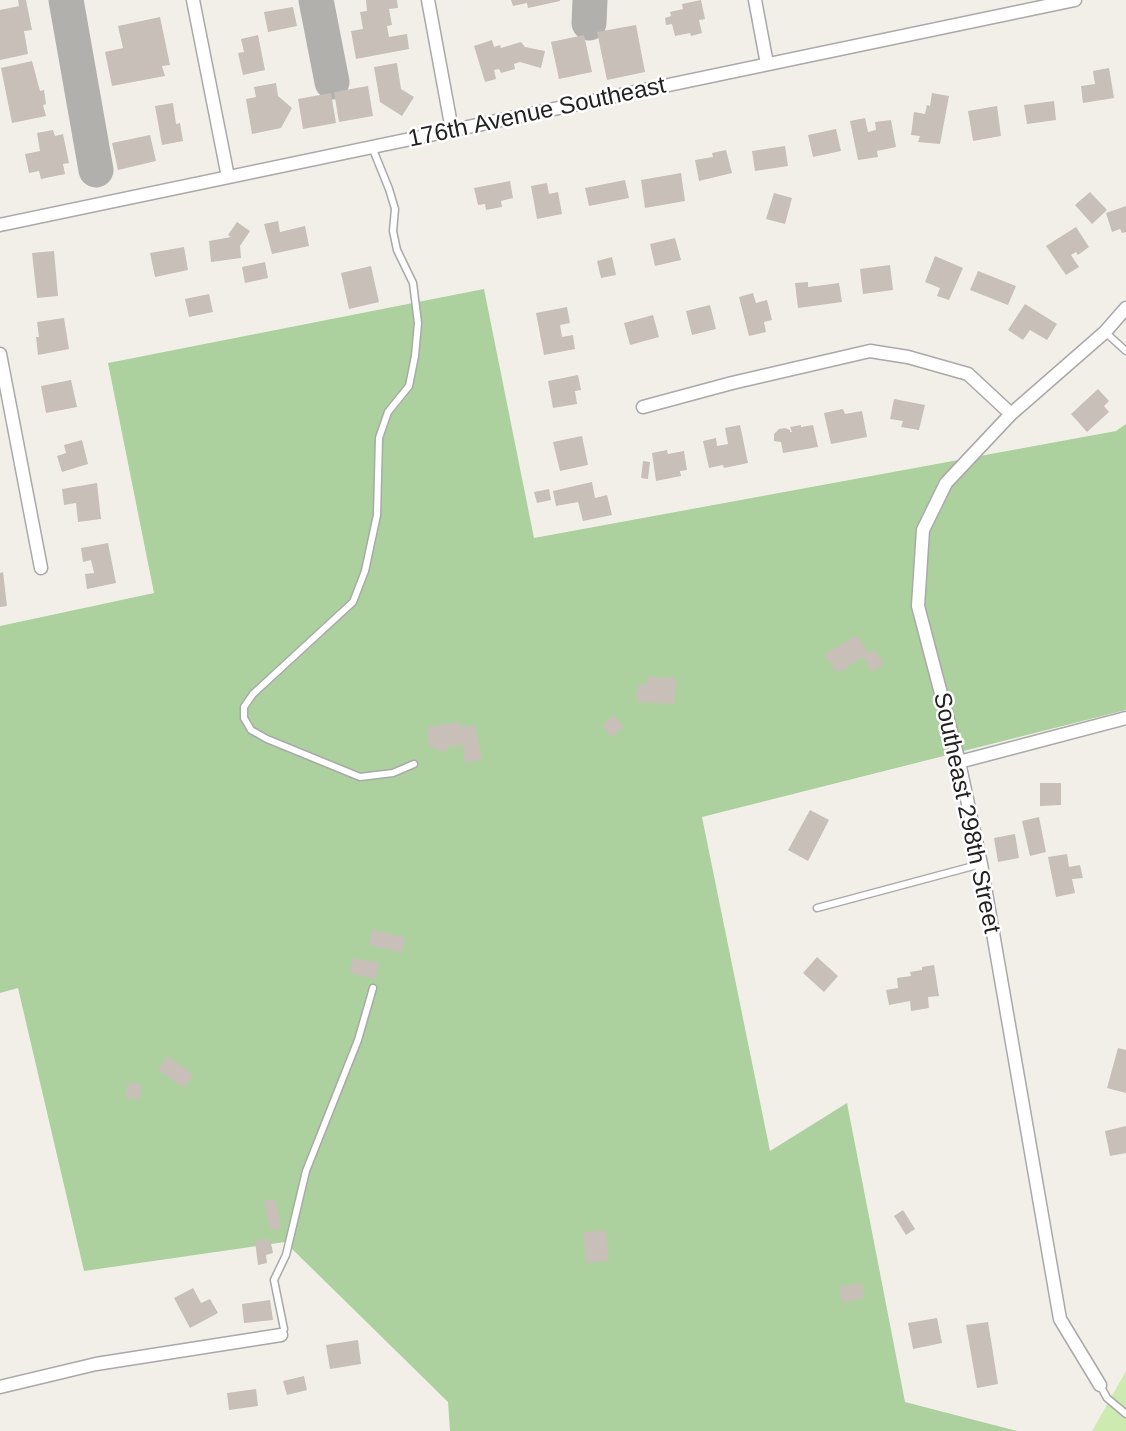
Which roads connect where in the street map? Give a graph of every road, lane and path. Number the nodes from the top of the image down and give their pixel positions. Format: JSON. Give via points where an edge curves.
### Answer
{"nodes":[{"id":1,"x":193,"y":0,"type":"edge"},
{"id":2,"x":428,"y":0,"type":"edge"},
{"id":3,"x":755,"y":0,"type":"edge"},
{"id":4,"x":1075,"y":0,"type":"edge"},
{"id":5,"x":767,"y":64,"type":"junction"},
{"id":6,"x":452,"y":130,"type":"junction"},
{"id":7,"x":372,"y":147,"type":"junction"},
{"id":8,"x":228,"y":177,"type":"junction"},
{"id":9,"x":0,"y":225,"type":"edge"},
{"id":10,"x":1126,"y":308,"type":"edge"},
{"id":11,"x":1105,"y":332,"type":"junction"},
{"id":12,"x":1126,"y":351,"type":"edge"},
{"id":13,"x":0,"y":354,"type":"edge"},
{"id":14,"x":643,"y":407,"type":"dead end"},
{"id":15,"x":1011,"y":414,"type":"junction"},
{"id":16,"x":41,"y":568,"type":"dead end"},
{"id":17,"x":1126,"y":718,"type":"edge"},
{"id":18,"x":959,"y":762,"type":"junction"},
{"id":19,"x":414,"y":764,"type":"dead end"},
{"id":20,"x":981,"y":864,"type":"junction"},
{"id":21,"x":817,"y":908,"type":"dead end"},
{"id":22,"x":373,"y":988,"type":"dead end"},
{"id":23,"x":281,"y":1335,"type":"joint"},
{"id":24,"x":1100,"y":1385,"type":"joint"},
{"id":25,"x":0,"y":1387,"type":"edge"},
{"id":26,"x":1126,"y":1414,"type":"edge"}],
"edges":[{"from":1,"to":8,"type":"street"},
{"from":2,"to":6,"type":"street"},
{"from":3,"to":5,"type":"street"},
{"from":4,"to":5,"type":"street","name":"176th Avenue Southeast"},
{"from":5,"to":6,"type":"street","name":"176th Avenue Southeast"},
{"from":6,"to":7,"type":"street","name":"176th Avenue Southeast"},
{"from":7,"to":8,"type":"street","name":"176th Avenue Southeast"},
{"from":7,"to":19,"type":"lane","via":[[395,209],[397,250],[413,283],[418,323],[409,386],[388,412],[379,438],[377,514],[354,601],[253,694],[244,706],[244,718],[251,730],[267,739],[360,777],[393,773]]},
{"from":8,"to":9,"type":"street","name":"176th Avenue Southeast"},
{"from":10,"to":11,"type":"street","name":"Southeast 298th Street"},
{"from":11,"to":12,"type":"lane"},
{"from":11,"to":15,"type":"street","name":"Southeast 298th Street"},
{"from":13,"to":16,"type":"street"},
{"from":14,"to":15,"type":"street","via":[[870,351],[968,374]]},
{"from":15,"to":18,"type":"street","name":"Southeast 298th Street","via":[[946,483],[923,530],[918,607]]},
{"from":17,"to":18,"type":"street"},
{"from":18,"to":20,"type":"street","name":"Southeast 298th Street"},
{"from":20,"to":21,"type":"lane"},
{"from":20,"to":24,"type":"street","name":"Southeast 298th Street","via":[[1060,1319]]},
{"from":22,"to":23,"type":"lane","via":[[358,1040],[306,1171],[286,1255],[274,1280],[284,1329]]},
{"from":23,"to":25,"type":"street","via":[[96,1364]]},
{"from":24,"to":26,"type":"lane"}]}
